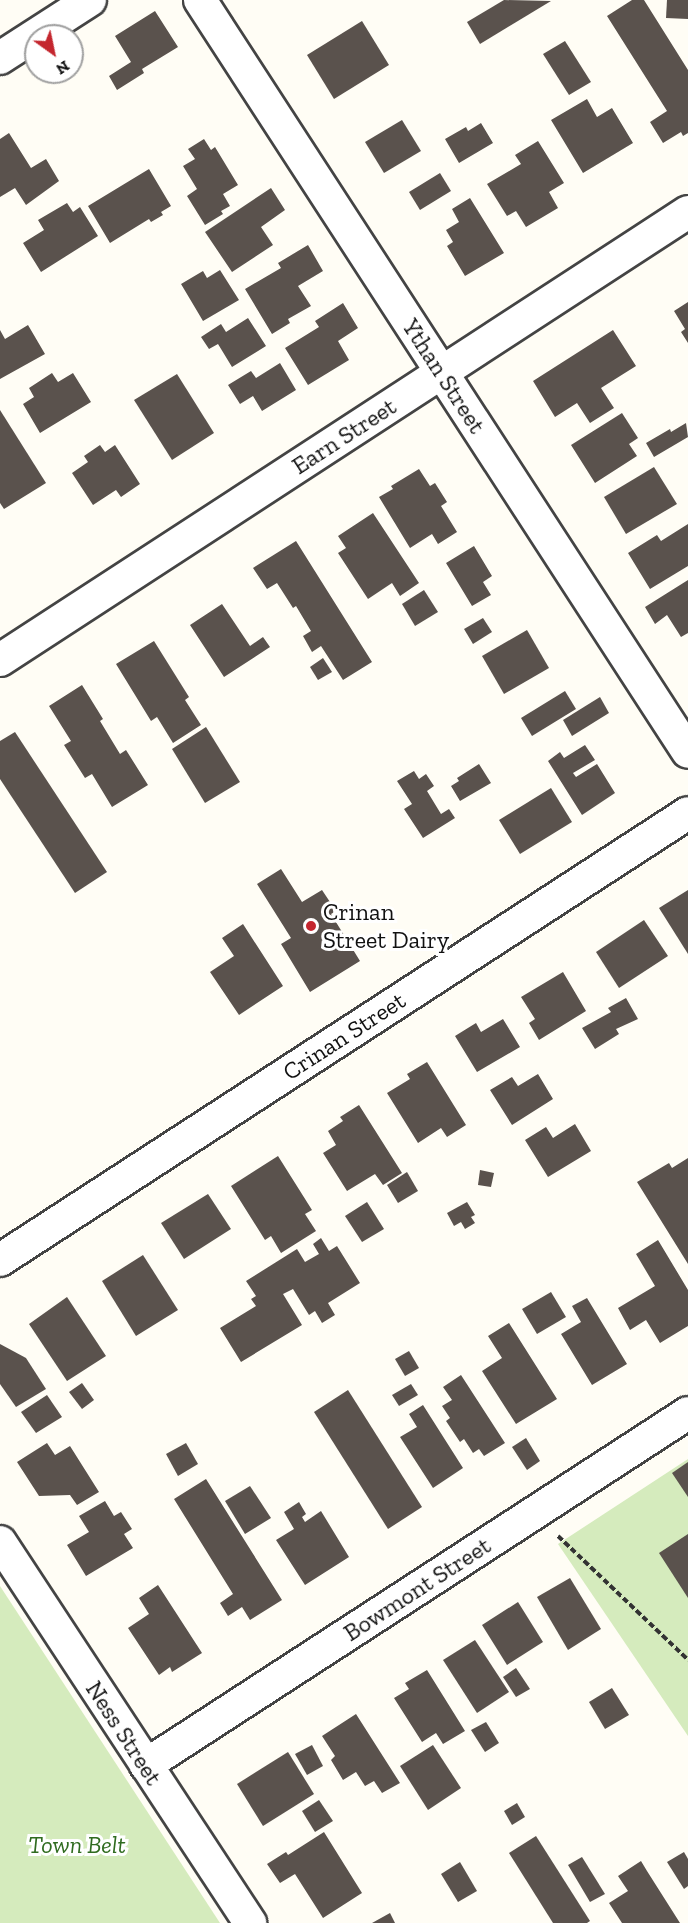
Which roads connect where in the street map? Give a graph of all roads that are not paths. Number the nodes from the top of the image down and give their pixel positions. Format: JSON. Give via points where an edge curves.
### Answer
{"nodes":[{"id":1,"x":90,"y":0,"type":"edge"},
{"id":2,"x":200,"y":0,"type":"edge"},
{"id":3,"x":0,"y":58,"type":"edge"},
{"id":4,"x":688,"y":212,"type":"edge"},
{"id":5,"x":442,"y":373,"type":"junction"},
{"id":6,"x":0,"y":660,"type":"edge"},
{"id":7,"x":688,"y":752,"type":"edge"},
{"id":8,"x":688,"y":813,"type":"edge"},
{"id":9,"x":0,"y":1260,"type":"edge"},
{"id":10,"x":688,"y":1413,"type":"edge"},
{"id":11,"x":0,"y":1542,"type":"edge"},
{"id":12,"x":146,"y":1765,"type":"junction"},
{"id":13,"x":250,"y":1923,"type":"edge"}],
"edges":[{"from":1,"to":3,"type":"street"},
{"from":2,"to":5,"type":"street","name":"Ythan Street"},
{"from":4,"to":5,"type":"street","name":"Earn Street"},
{"from":5,"to":6,"type":"street","name":"Earn Street"},
{"from":5,"to":7,"type":"street","name":"Ythan Street"},
{"from":8,"to":9,"type":"street","name":"Crinan Street"},
{"from":10,"to":12,"type":"street","name":"Bowmont Street"},
{"from":11,"to":12,"type":"street","name":"Ness Street"},
{"from":12,"to":13,"type":"street","name":"Ness Street"}]}
